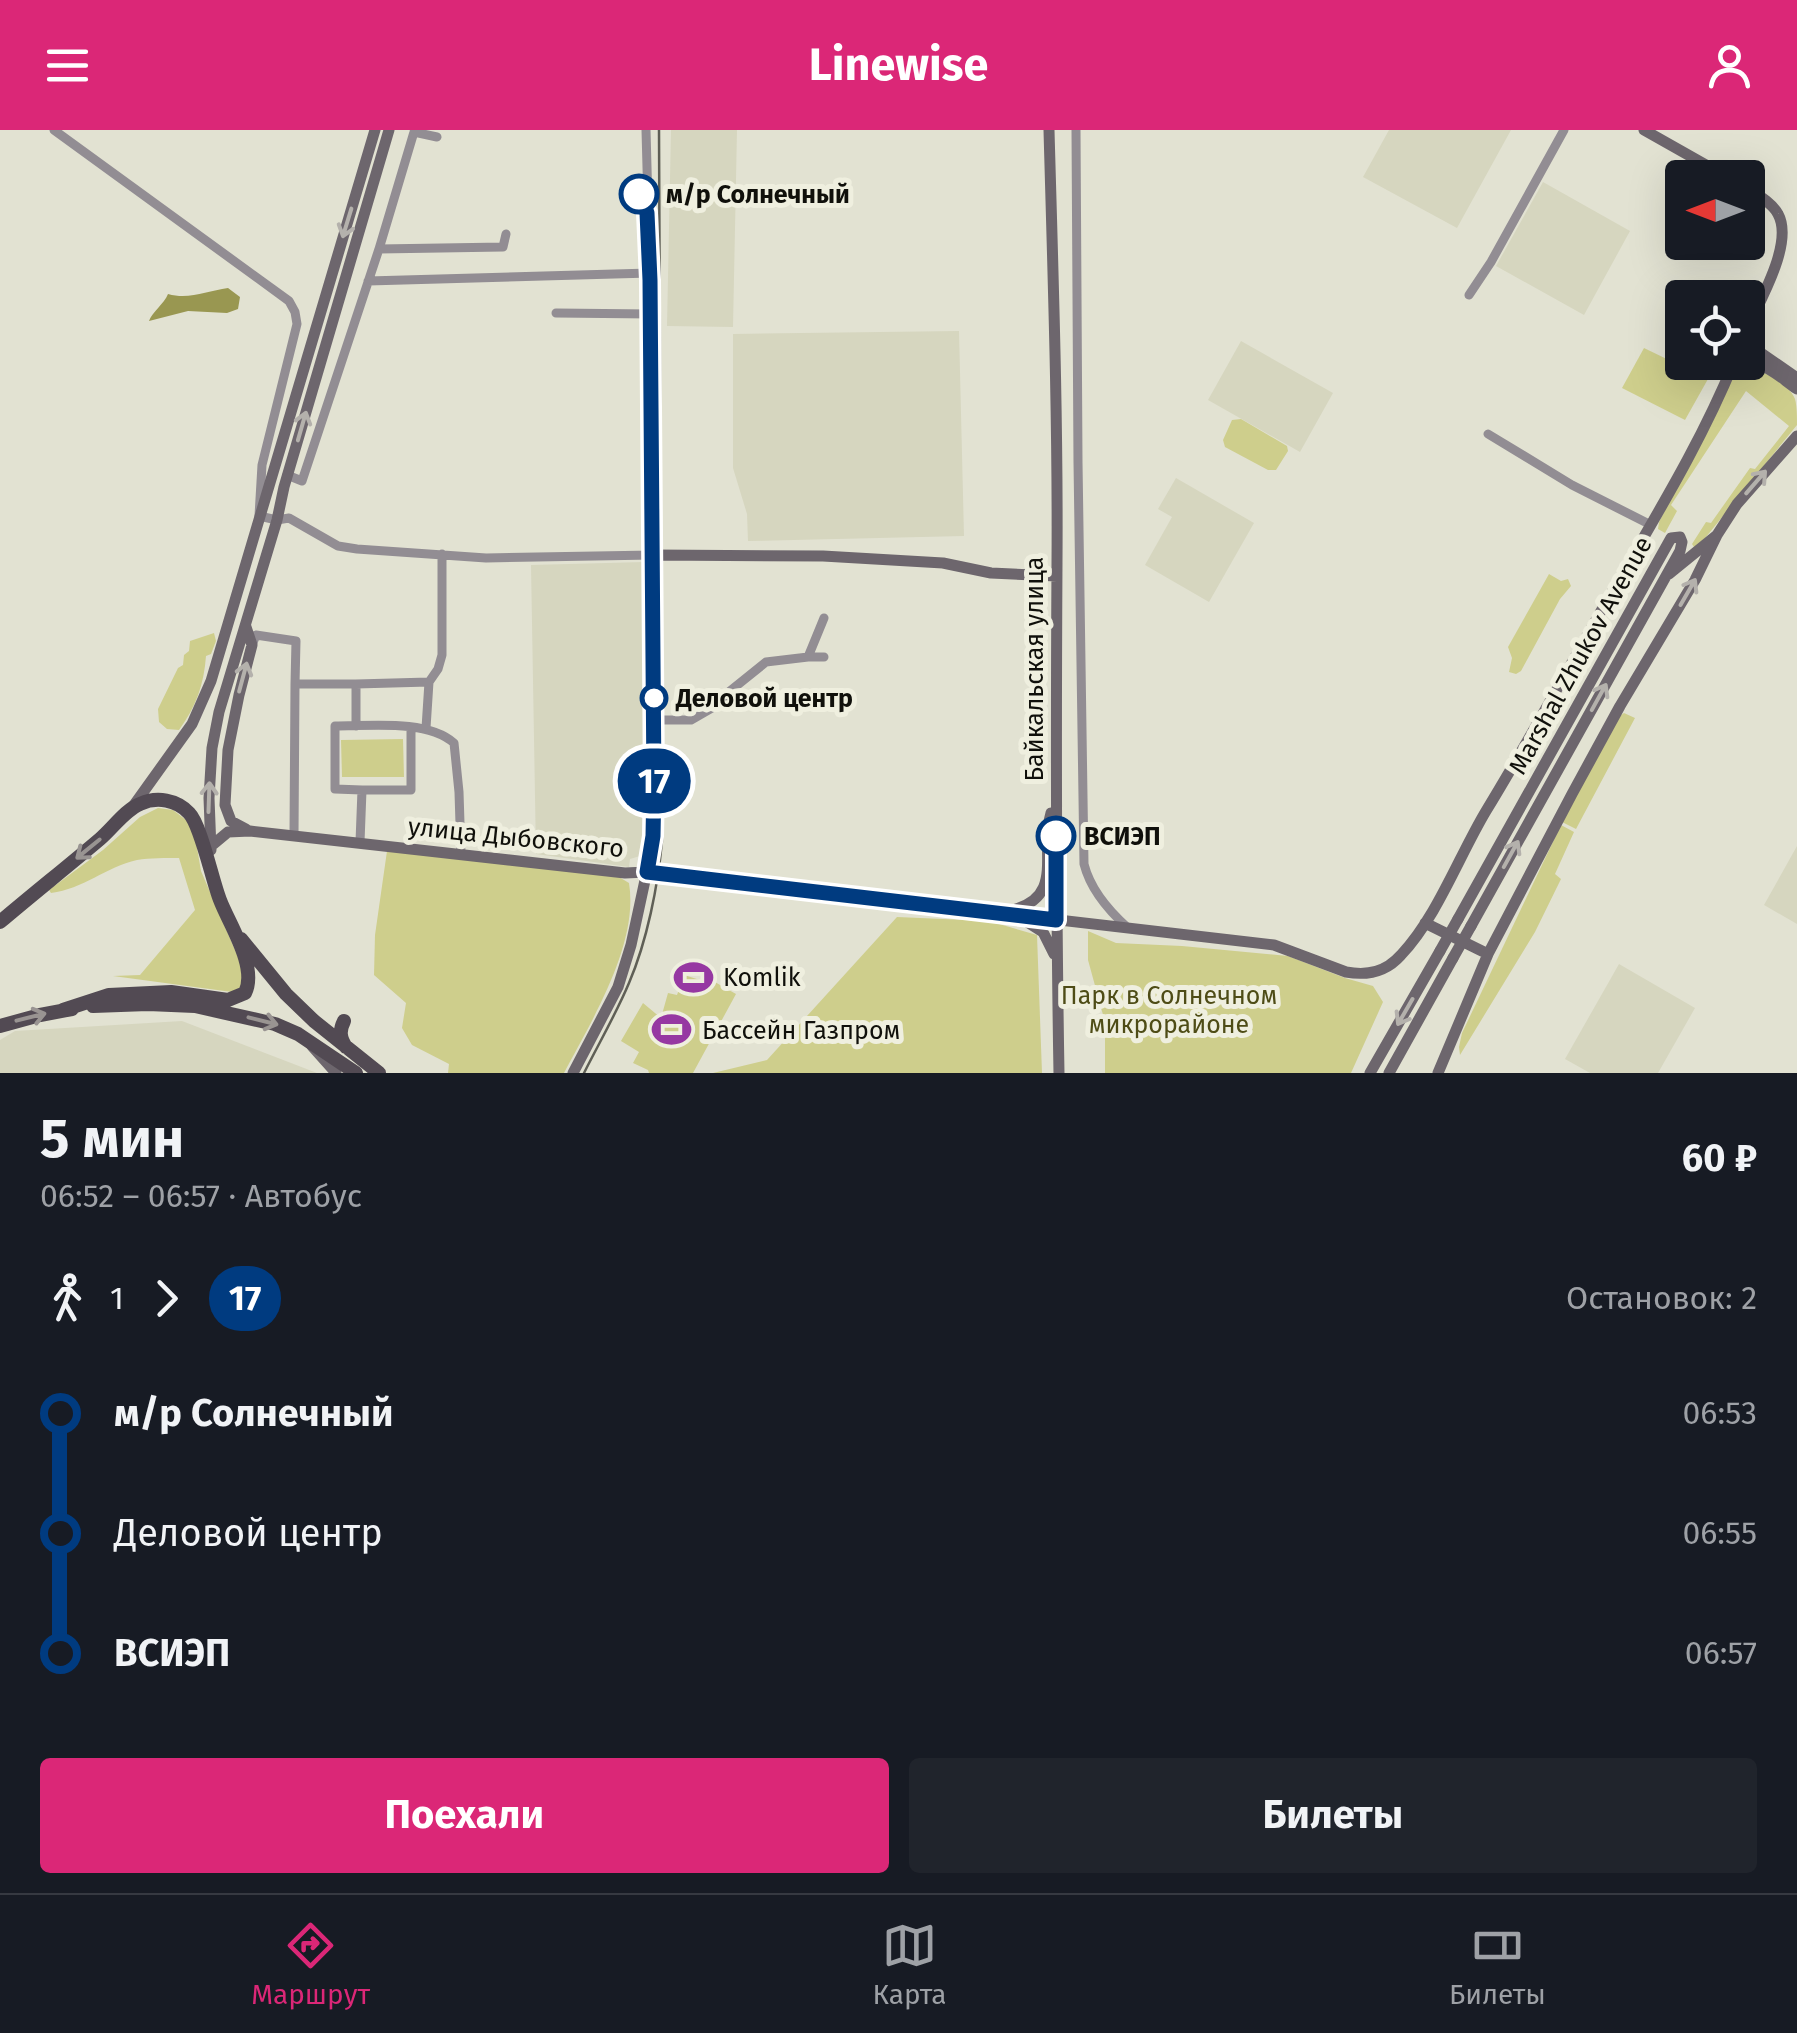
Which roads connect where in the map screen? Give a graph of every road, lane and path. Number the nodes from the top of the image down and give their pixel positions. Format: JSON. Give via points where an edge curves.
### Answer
{"nodes":[{"id":1,"x":54,"y":130,"type":"edge"},
{"id":2,"x":375,"y":130,"type":"edge"},
{"id":3,"x":388,"y":130,"type":"edge"},
{"id":4,"x":646,"y":130,"type":"edge"},
{"id":5,"x":1049,"y":130,"type":"edge"},
{"id":6,"x":1076,"y":130,"type":"edge"},
{"id":7,"x":1564,"y":130,"type":"edge"},
{"id":8,"x":1644,"y":130,"type":"edge"},
{"id":9,"x":414,"y":131,"type":"edge"},
{"id":10,"x":438,"y":136,"type":"dead end"},
{"id":11,"x":1696,"y":160,"type":"edge"},
{"id":12,"x":1765,"y":202,"type":"edge"},
{"id":13,"x":506,"y":234,"type":"dead end"},
{"id":14,"x":379,"y":249,"type":"junction"},
{"id":15,"x":650,"y":273,"type":"junction"},
{"id":16,"x":368,"y":281,"type":"junction"},
{"id":17,"x":1765,"y":288,"type":"edge"},
{"id":18,"x":1469,"y":295,"type":"dead end"},
{"id":19,"x":556,"y":313,"type":"dead end"},
{"id":20,"x":650,"y":314,"type":"junction"},
{"id":21,"x":1765,"y":356,"type":"edge"},
{"id":22,"x":1765,"y":367,"type":"edge"},
{"id":23,"x":1797,"y":378,"type":"edge"},
{"id":24,"x":1727,"y":380,"type":"edge"},
{"id":25,"x":1797,"y":389,"type":"edge"},
{"id":26,"x":1488,"y":434,"type":"dead end"},
{"id":27,"x":1797,"y":436,"type":"edge"},
{"id":28,"x":269,"y":466,"type":"junction"},
{"id":29,"x":288,"y":476,"type":"junction"},
{"id":30,"x":259,"y":516,"type":"junction"},
{"id":31,"x":277,"y":520,"type":"junction"},
{"id":32,"x":1651,"y":525,"type":"junction"},
{"id":33,"x":1717,"y":535,"type":"junction"},
{"id":34,"x":442,"y":554,"type":"junction"},
{"id":35,"x":653,"y":554,"type":"junction"},
{"id":36,"x":1657,"y":564,"type":"junction"},
{"id":37,"x":1057,"y":576,"type":"junction"},
{"id":38,"x":1666,"y":576,"type":"junction"},
{"id":39,"x":824,"y":618,"type":"dead end"},
{"id":40,"x":246,"y":622,"type":"junction"},
{"id":41,"x":252,"y":645,"type":"junction"},
{"id":42,"x":808,"y":657,"type":"junction"},
{"id":43,"x":824,"y":657,"type":"dead end"},
{"id":44,"x":429,"y":682,"type":"junction"},
{"id":45,"x":295,"y":684,"type":"junction"},
{"id":46,"x":356,"y":684,"type":"junction"},
{"id":47,"x":654,"y":720,"type":"junction"},
{"id":48,"x":356,"y":726,"type":"junction"},
{"id":49,"x":410,"y":728,"type":"junction"},
{"id":50,"x":426,"y":728,"type":"junction"},
{"id":51,"x":1552,"y":782,"type":"junction"},
{"id":52,"x":362,"y":790,"type":"junction"},
{"id":53,"x":1572,"y":794,"type":"junction"},
{"id":54,"x":1056,"y":801,"type":"junction"},
{"id":55,"x":132,"y":809,"type":"junction"},
{"id":56,"x":250,"y":830,"type":"junction"},
{"id":57,"x":294,"y":835,"type":"junction"},
{"id":58,"x":360,"y":842,"type":"junction"},
{"id":59,"x":210,"y":847,"type":"junction"},
{"id":60,"x":460,"y":855,"type":"junction"},
{"id":61,"x":647,"y":872,"type":"junction"},
{"id":62,"x":217,"y":894,"type":"junction"},
{"id":63,"x":1008,"y":913,"type":"junction"},
{"id":64,"x":1056,"y":920,"type":"junction"},
{"id":65,"x":0,"y":922,"type":"edge"},
{"id":66,"x":1425,"y":923,"type":"junction"},
{"id":67,"x":234,"y":930,"type":"junction"},
{"id":68,"x":1130,"y":930,"type":"junction"},
{"id":69,"x":1488,"y":954,"type":"junction"},
{"id":70,"x":1057,"y":961,"type":"junction"},
{"id":71,"x":62,"y":1010,"type":"junction"},
{"id":72,"x":344,"y":1022,"type":"dead end"},
{"id":73,"x":0,"y":1026,"type":"edge"},
{"id":74,"x":306,"y":1039,"type":"junction"},
{"id":75,"x":354,"y":1054,"type":"junction"},
{"id":76,"x":336,"y":1073,"type":"edge"},
{"id":77,"x":356,"y":1073,"type":"edge"},
{"id":78,"x":380,"y":1073,"type":"edge"},
{"id":79,"x":573,"y":1073,"type":"edge"},
{"id":80,"x":1059,"y":1073,"type":"edge"},
{"id":81,"x":1370,"y":1073,"type":"edge"},
{"id":82,"x":1389,"y":1073,"type":"edge"},
{"id":83,"x":1438,"y":1073,"type":"edge"}],
"edges":[{"from":1,"to":28,"type":"street","via":[[289,301],[297,324]]},
{"from":2,"to":28,"type":"main road","one_way":true},
{"from":29,"to":3,"type":"main road","one_way":true},
{"from":4,"to":15,"type":"street"},
{"from":5,"to":37,"type":"main road","name":"Байкальская улица"},
{"from":6,"to":68,"type":"street","via":[[1084,864],[1098,893]]},
{"from":7,"to":18,"type":"street"},
{"from":8,"to":11,"type":"main road"},
{"from":9,"to":10,"type":"street"},
{"from":9,"to":14,"type":"street"},
{"from":12,"to":17,"type":"main road","via":[[1778,212],[1782,228]]},
{"from":13,"to":14,"type":"street","via":[[503,247]]},
{"from":14,"to":16,"type":"street"},
{"from":15,"to":16,"type":"street"},
{"from":15,"to":20,"type":"street"},
{"from":16,"to":29,"type":"street","via":[[302,481]]},
{"from":19,"to":20,"type":"street"},
{"from":20,"to":35,"type":"street"},
{"from":21,"to":23,"type":"main road"},
{"from":22,"to":25,"type":"main road"},
{"from":24,"to":32,"type":"main road","name":"улица Дыбовского"},
{"from":26,"to":32,"type":"street"},
{"from":33,"to":27,"type":"main road","one_way":true},
{"from":28,"to":30,"type":"main road"},
{"from":29,"to":31,"type":"main road"},
{"from":30,"to":31,"type":"street"},
{"from":30,"to":55,"type":"main road","via":[[205,698]]},
{"from":31,"to":34,"type":"street","via":[[289,518],[338,546]]},
{"from":31,"to":40,"type":"main road"},
{"from":32,"to":36,"type":"main road"},
{"from":32,"to":66,"type":"main road","name":"улица Дыбовского"},
{"from":33,"to":38,"type":"main road"},
{"from":53,"to":33,"type":"main road","one_way":true},
{"from":34,"to":35,"type":"street"},
{"from":34,"to":44,"type":"street","via":[[442,656]]},
{"from":35,"to":37,"type":"main road","via":[[823,556]]},
{"from":35,"to":47,"type":"main road"},
{"from":36,"to":38,"type":"main road","name":"Marshal Zhukov Avenue","via":[[1671,538],[1680,537]]},
{"from":36,"to":81,"type":"main road","name":"Marshal Zhukov Avenue","one_way":true,"bridge":true},
{"from":37,"to":54,"type":"main road","name":"Байкальская улица"},
{"from":51,"to":38,"type":"main road","name":"Marshal Zhukov Avenue","one_way":true},
{"from":39,"to":42,"type":"street"},
{"from":40,"to":41,"type":"main road"},
{"from":59,"to":40,"type":"main road","one_way":true,"via":[[215,730]]},
{"from":41,"to":45,"type":"street","via":[[256,635],[296,641]]},
{"from":56,"to":41,"type":"main road","one_way":true,"via":[[232,820],[225,805],[230,735]]},
{"from":42,"to":43,"type":"street"},
{"from":42,"to":47,"type":"street","via":[[766,662],[691,720]]},
{"from":44,"to":46,"type":"street"},
{"from":44,"to":50,"type":"street"},
{"from":45,"to":46,"type":"street"},
{"from":45,"to":57,"type":"street"},
{"from":46,"to":48,"type":"street"},
{"from":47,"to":61,"type":"main road"},
{"from":48,"to":49,"type":"street"},
{"from":48,"to":52,"type":"street","via":[[335,726],[335,790]]},
{"from":49,"to":50,"type":"street"},
{"from":49,"to":52,"type":"street","via":[[411,790]]},
{"from":50,"to":60,"type":"street","via":[[454,743]]},
{"from":51,"to":53,"type":"main road"},
{"from":82,"to":51,"type":"main road","name":"Marshal Zhukov Avenue","one_way":true,"bridge":true},
{"from":52,"to":58,"type":"street"},
{"from":53,"to":69,"type":"main road"},
{"from":54,"to":63,"type":"main road","via":[[1046,884],[1032,903]]},
{"from":54,"to":64,"type":"main road","name":"Байкальская улица"},
{"from":55,"to":62,"type":"main road","via":[[158,800],[186,810],[197,824]]},
{"from":55,"to":65,"type":"main road","one_way":true},
{"from":56,"to":57,"type":"main road","name":"улица Дыбовского"},
{"from":56,"to":59,"type":"main road","via":[[228,832]]},
{"from":57,"to":58,"type":"main road","name":"улица Дыбовского"},
{"from":58,"to":60,"type":"main road","name":"улица Дыбовского"},
{"from":59,"to":62,"type":"main road"},
{"from":60,"to":61,"type":"main road","name":"улица Дыбовского"},
{"from":61,"to":63,"type":"main road","name":"улица Дыбовского"},
{"from":61,"to":79,"type":"main road","via":[[618,987]]},
{"from":62,"to":67,"type":"main road"},
{"from":63,"to":64,"type":"main road","name":"улица Дыбовского"},
{"from":63,"to":70,"type":"main road","via":[[1043,932]]},
{"from":64,"to":68,"type":"main road","name":"улица Дыбовского"},
{"from":64,"to":70,"type":"main road","name":"Байкальская улица"},
{"from":66,"to":68,"type":"main road","name":"улица Дыбовского","via":[[1400,958],[1368,974],[1274,946]]},
{"from":66,"to":69,"type":"main road"},
{"from":67,"to":71,"type":"main road","via":[[249,977],[239,996],[109,995]]},
{"from":67,"to":75,"type":"main road","via":[[286,994]]},
{"from":69,"to":83,"type":"main road"},
{"from":70,"to":80,"type":"main road","name":"Байкальская улица"},
{"from":73,"to":71,"type":"main road","one_way":true},
{"from":71,"to":74,"type":"main road","one_way":true,"via":[[195,1006],[275,1024]]},
{"from":72,"to":75,"type":"main road","via":[[341,1039]]},
{"from":74,"to":76,"type":"main road"},
{"from":74,"to":77,"type":"main road"},
{"from":75,"to":78,"type":"main road"}]}
